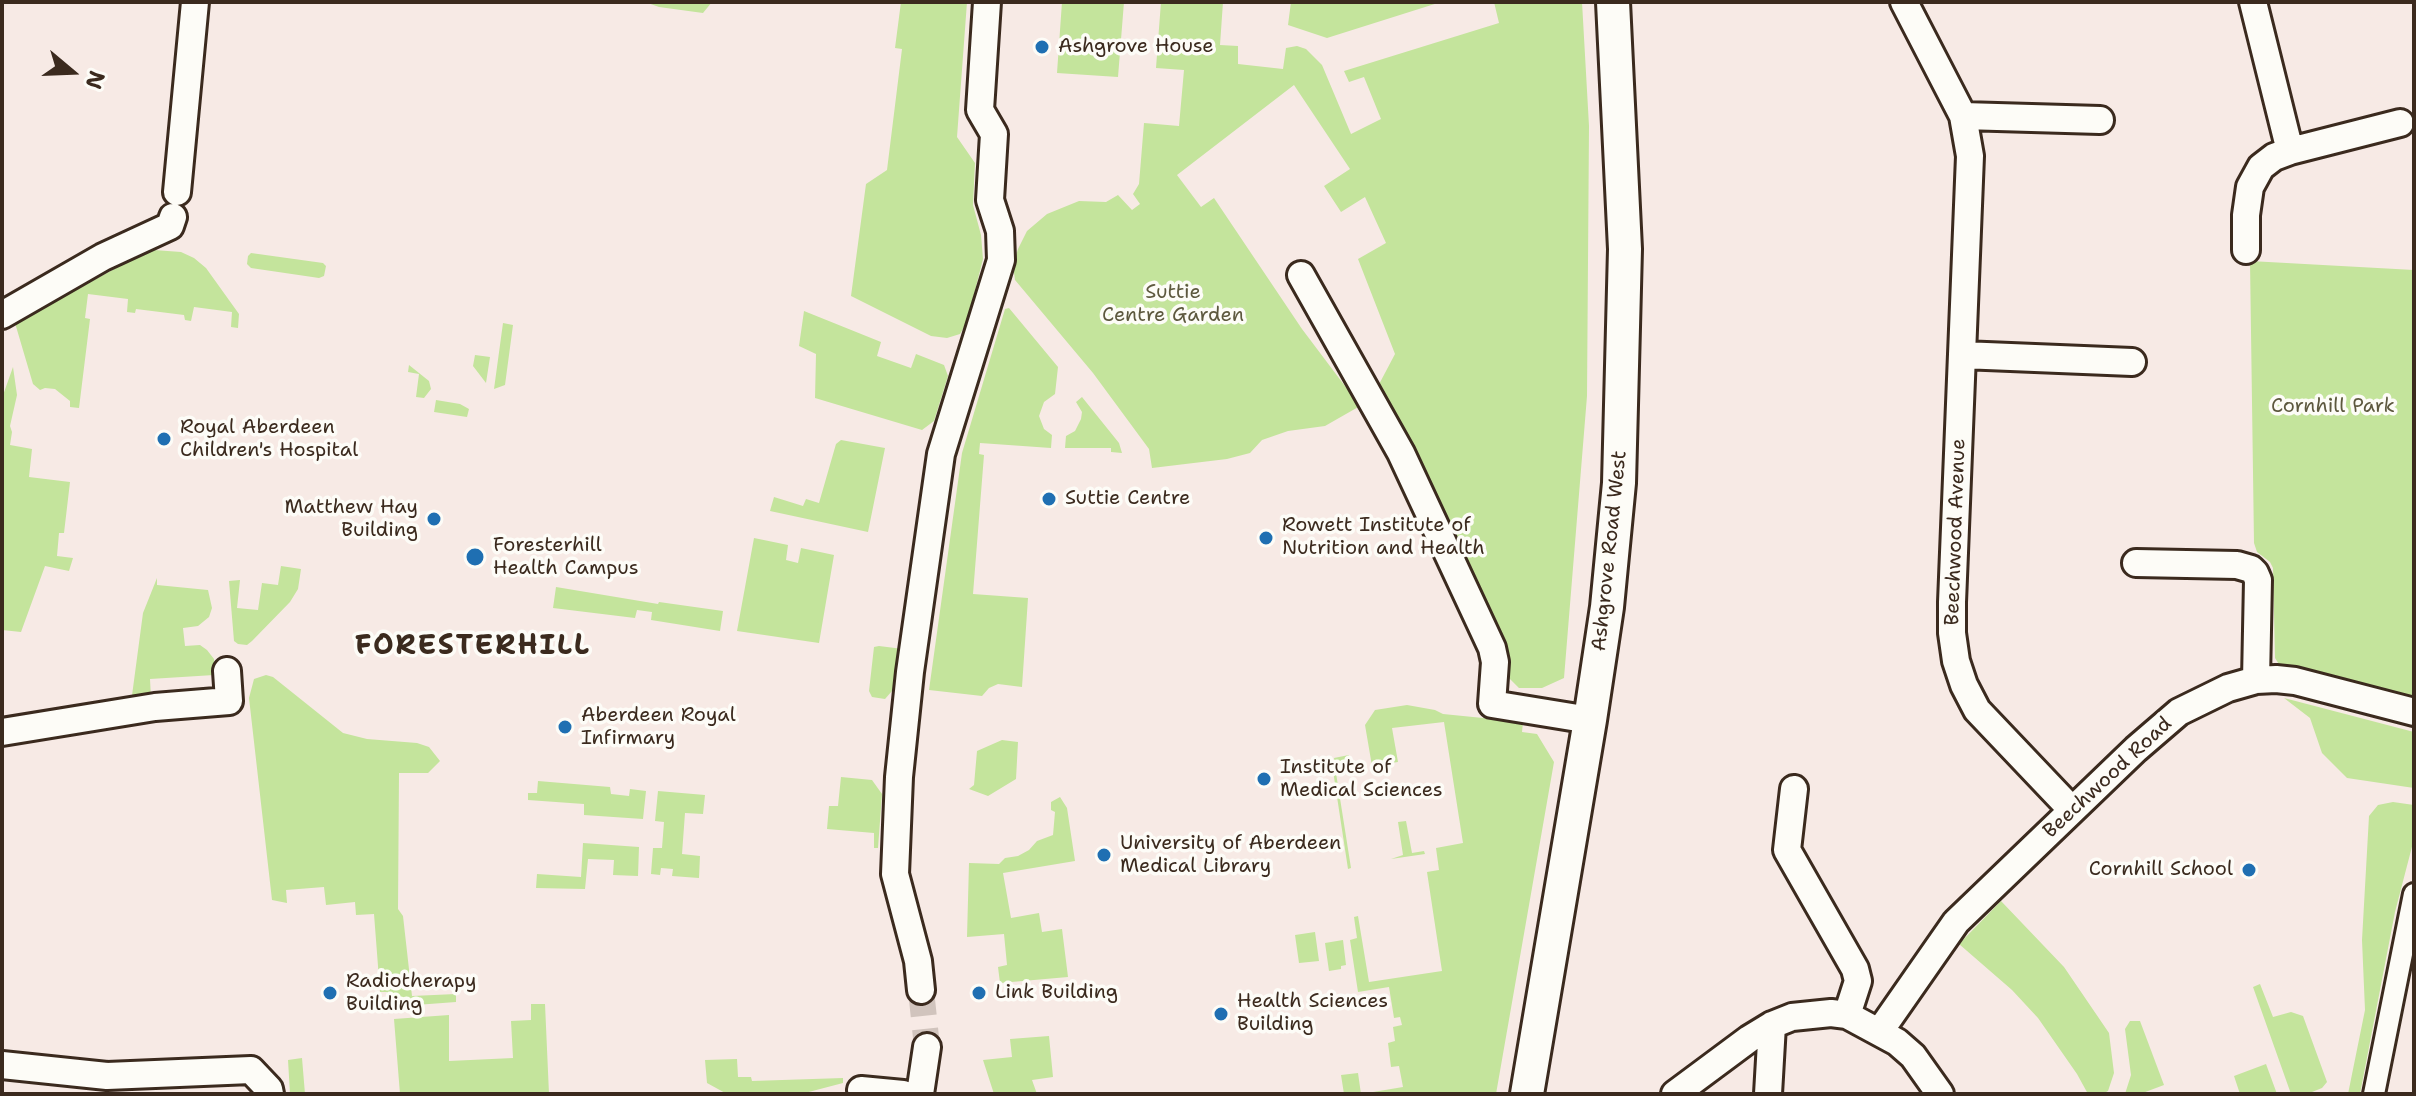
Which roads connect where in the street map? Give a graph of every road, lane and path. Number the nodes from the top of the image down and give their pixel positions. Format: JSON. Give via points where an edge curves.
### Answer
{"nodes":[{"id":1,"x":195,"y":2,"type":"edge"},
{"id":2,"x":987,"y":2,"type":"edge"},
{"id":3,"x":1613,"y":2,"type":"edge"},
{"id":4,"x":1904,"y":2,"type":"edge"},
{"id":5,"x":2253,"y":2,"type":"edge"},
{"id":6,"x":1963,"y":116,"type":"junction"},
{"id":7,"x":2100,"y":120,"type":"dead end"},
{"id":8,"x":2400,"y":123,"type":"dead end"},
{"id":9,"x":2290,"y":151,"type":"junction"},
{"id":10,"x":2246,"y":250,"type":"dead end"},
{"id":11,"x":1301,"y":275,"type":"dead end"},
{"id":12,"x":2,"y":315,"type":"edge"},
{"id":13,"x":1962,"y":355,"type":"junction"},
{"id":14,"x":2132,"y":362,"type":"dead end"},
{"id":15,"x":2136,"y":563,"type":"dead end"},
{"id":16,"x":227,"y":671,"type":"dead end"},
{"id":17,"x":2256,"y":680,"type":"junction"},
{"id":18,"x":2414,"y":712,"type":"edge"},
{"id":19,"x":1590,"y":720,"type":"junction"},
{"id":20,"x":2,"y":732,"type":"edge"},
{"id":21,"x":1794,"y":789,"type":"dead end"},
{"id":22,"x":2072,"y":810,"type":"junction"},
{"id":23,"x":2414,"y":894,"type":"edge"},
{"id":24,"x":921,"y":990,"type":"tunnel mouth"},
{"id":25,"x":1847,"y":1015,"type":"junction"},
{"id":26,"x":1772,"y":1025,"type":"junction"},
{"id":27,"x":1880,"y":1031,"type":"junction"},
{"id":28,"x":927,"y":1047,"type":"tunnel mouth"},
{"id":29,"x":2,"y":1065,"type":"edge"},
{"id":30,"x":857,"y":1093,"type":"edge"},
{"id":31,"x":270,"y":1094,"type":"edge"},
{"id":32,"x":903,"y":1094,"type":"edge"},
{"id":33,"x":920,"y":1094,"type":"edge"},
{"id":34,"x":1527,"y":1094,"type":"edge"},
{"id":35,"x":1675,"y":1094,"type":"edge"},
{"id":36,"x":1768,"y":1094,"type":"edge"},
{"id":37,"x":1940,"y":1094,"type":"edge"},
{"id":38,"x":2374,"y":1094,"type":"edge"}],
"edges":[{"from":1,"to":12,"type":"street","via":[[170,226]]},
{"from":2,"to":24,"type":"street","via":[[980,110],[994,134],[990,200],[1000,231],[1001,260],[941,454],[899,777],[895,874]]},
{"from":3,"to":19,"type":"street","name":"Ashgrove Road West","via":[[1624,219],[1624,386],[1615,529]]},
{"from":4,"to":6,"type":"street","name":"Beechwood Avenue"},
{"from":5,"to":9,"type":"street"},
{"from":6,"to":7,"type":"street"},
{"from":6,"to":13,"type":"street","name":"Beechwood Avenue","via":[[1970,156]]},
{"from":8,"to":9,"type":"street"},
{"from":9,"to":10,"type":"street","via":[[2261,167],[2250,187]]},
{"from":11,"to":19,"type":"street","via":[[1401,453],[1492,648],[1492,704]]},
{"from":13,"to":14,"type":"street"},
{"from":13,"to":22,"type":"street","name":"Beechwood Avenue","via":[[1952,602],[1956,661],[1977,710]]},
{"from":15,"to":17,"type":"street","via":[[2237,565],[2255,573]]},
{"from":16,"to":20,"type":"street","via":[[229,701],[155,707]]},
{"from":17,"to":18,"type":"street","name":"Beechwood Road","via":[[2295,681]]},
{"from":17,"to":22,"type":"street","name":"Beechwood Road","via":[[2179,712]]},
{"from":19,"to":34,"type":"street","name":"Ashgrove Road West"},
{"from":21,"to":25,"type":"street","via":[[1787,850],[1855,969],[1858,981]]},
{"from":22,"to":27,"type":"street","name":"Beechwood Road","via":[[1956,922]]},
{"from":23,"to":38,"type":"street"},
{"from":25,"to":26,"type":"street","via":[[1804,1015]]},
{"from":25,"to":27,"type":"street"},
{"from":26,"to":35,"type":"street"},
{"from":26,"to":36,"type":"street"},
{"from":27,"to":37,"type":"street","via":[[1913,1056]]},
{"from":28,"to":33,"type":"street"},
{"from":29,"to":31,"type":"street","via":[[107,1076],[251,1070]]},
{"from":30,"to":32,"type":"street"}]}
